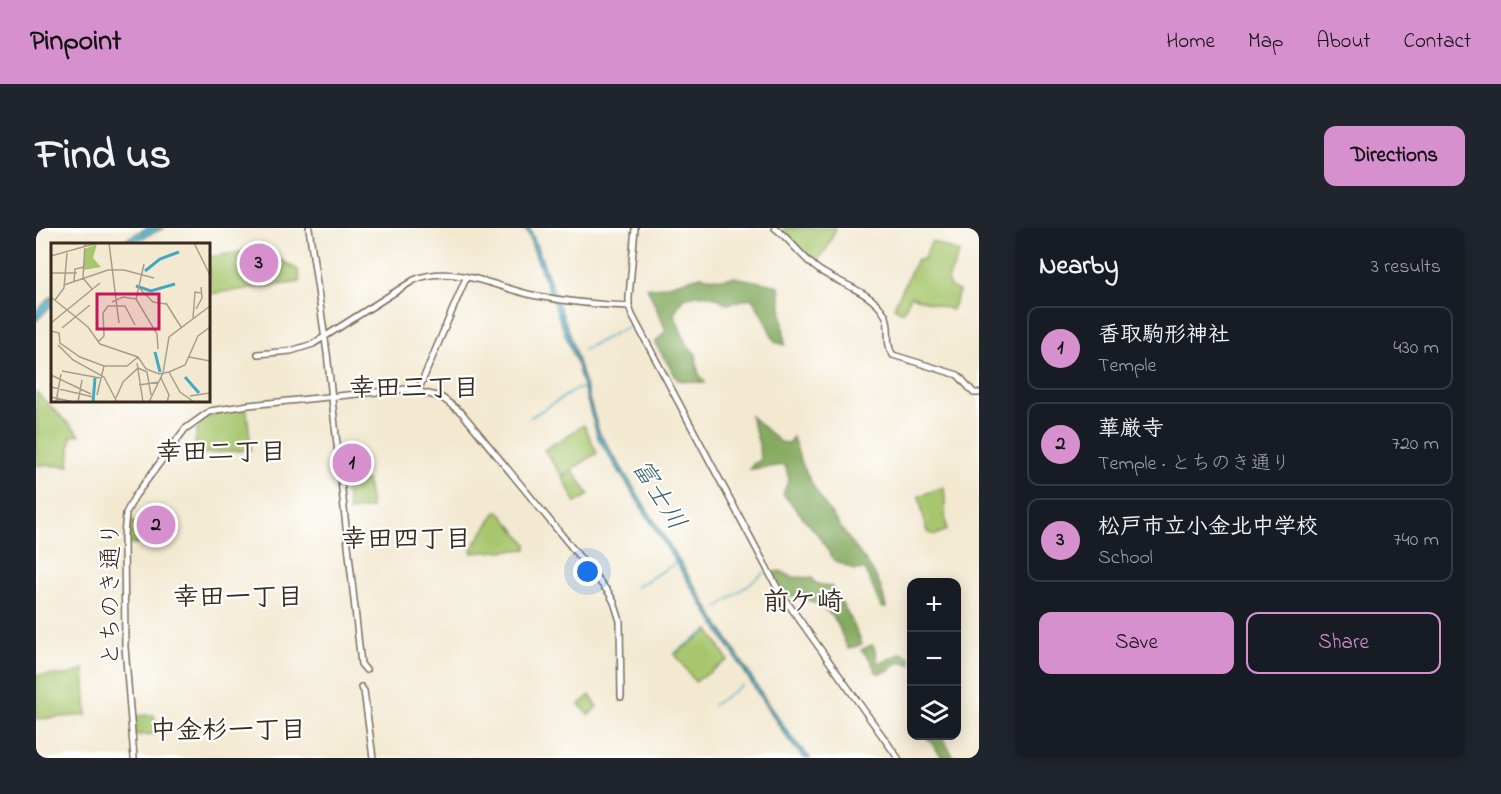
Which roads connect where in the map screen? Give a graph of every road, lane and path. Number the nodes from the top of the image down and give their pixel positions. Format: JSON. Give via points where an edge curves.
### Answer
{"nodes":[{"id":1,"x":309,"y":228,"type":"edge"},
{"id":2,"x":635,"y":228,"type":"edge"},
{"id":3,"x":775,"y":228,"type":"edge"},
{"id":4,"x":466,"y":278,"type":"junction"},
{"id":5,"x":629,"y":306,"type":"junction"},
{"id":6,"x":325,"y":337,"type":"junction"},
{"id":7,"x":258,"y":354,"type":"dead end"},
{"id":8,"x":418,"y":391,"type":"junction"},
{"id":9,"x":979,"y":393,"type":"edge"},
{"id":10,"x":331,"y":397,"type":"junction"},
{"id":11,"x":366,"y":670,"type":"dead end"},
{"id":12,"x":361,"y":687,"type":"dead end"},
{"id":13,"x":621,"y":697,"type":"dead end"},
{"id":14,"x":134,"y":758,"type":"edge"},
{"id":15,"x":373,"y":758,"type":"edge"},
{"id":16,"x":898,"y":758,"type":"edge"}],
"edges":[{"from":1,"to":6,"type":"street"},
{"from":2,"to":5,"type":"street"},
{"from":3,"to":9,"type":"street","via":[[815,267],[859,291],[881,309],[886,315],[889,350],[893,355],[958,375],[974,393]]},
{"from":4,"to":5,"type":"street","via":[[545,297]]},
{"from":4,"to":6,"type":"street","via":[[438,273],[414,280]]},
{"from":4,"to":8,"type":"street"},
{"from":5,"to":16,"type":"street","via":[[779,591]]},
{"from":6,"to":7,"type":"street","via":[[291,351]]},
{"from":6,"to":10,"type":"street"},
{"from":8,"to":10,"type":"street","name":"とちのき通り"},
{"from":8,"to":13,"type":"street","name":"とちのき通り","via":[[441,397],[462,412],[609,593],[620,621]]},
{"from":10,"to":11,"type":"street","via":[[361,664]]},
{"from":10,"to":14,"type":"street","name":"とちのき通り","via":[[220,409],[201,416],[185,429],[130,503],[124,520],[124,626]]},
{"from":12,"to":15,"type":"street"}]}
